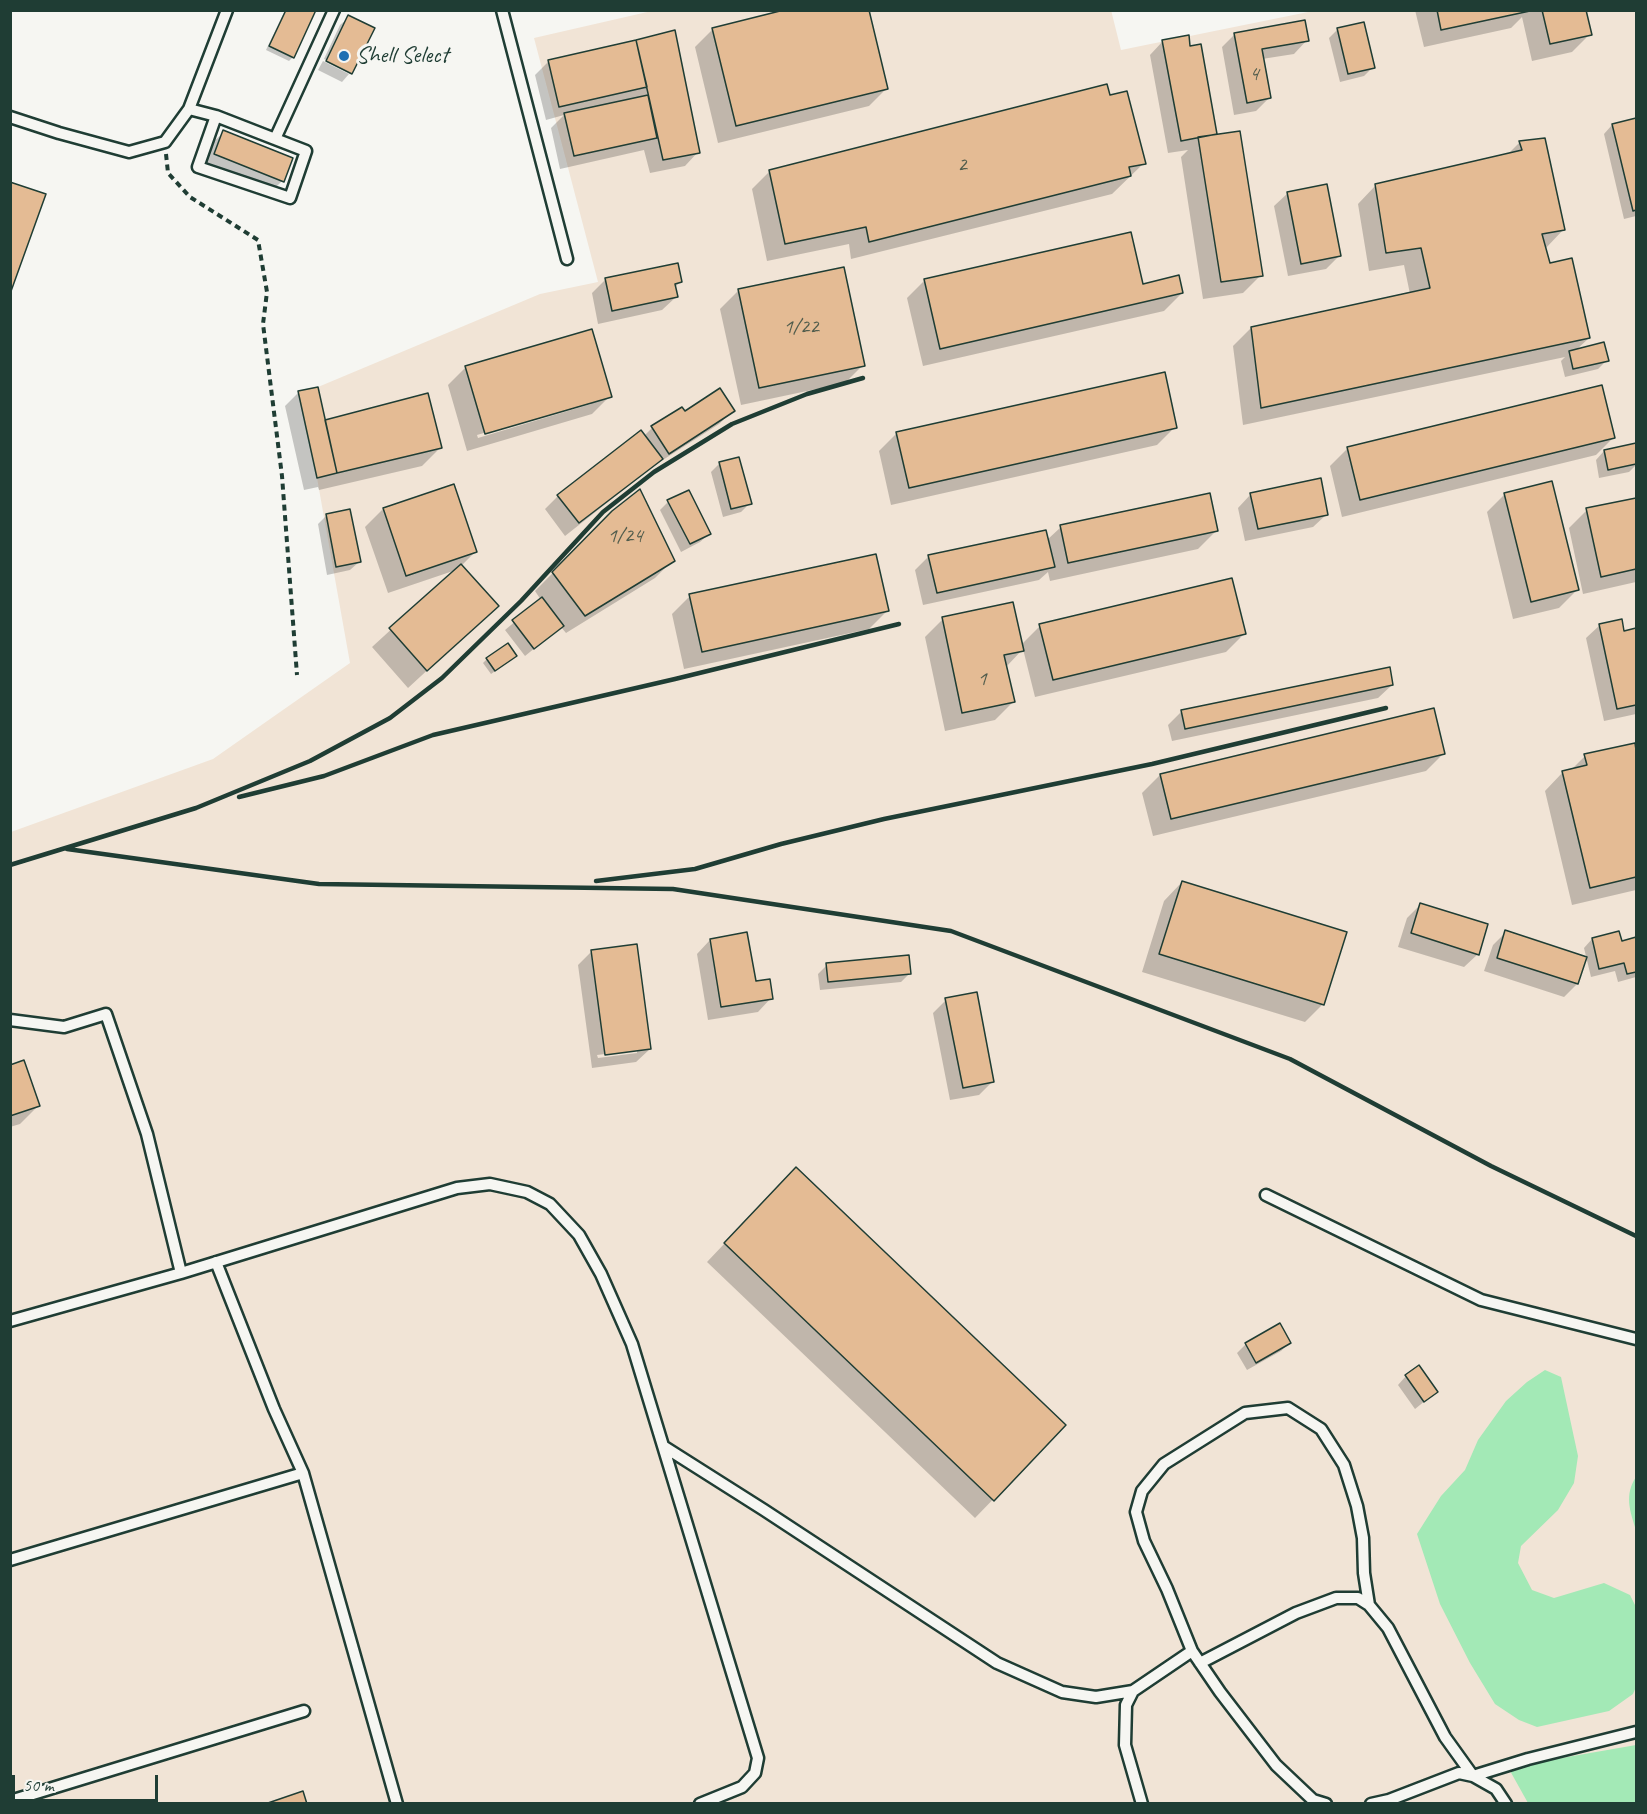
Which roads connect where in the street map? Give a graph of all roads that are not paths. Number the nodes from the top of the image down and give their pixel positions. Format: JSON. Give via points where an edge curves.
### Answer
{"nodes":[{"id":1,"x":227,"y":10,"type":"edge"},
{"id":2,"x":334,"y":10,"type":"edge"},
{"id":3,"x":502,"y":10,"type":"edge"},
{"id":4,"x":189,"y":108,"type":"junction"},
{"id":5,"x":216,"y":116,"type":"junction"},
{"id":6,"x":10,"y":117,"type":"edge"},
{"id":7,"x":275,"y":139,"type":"junction"},
{"id":8,"x":567,"y":259,"type":"dead end"},
{"id":9,"x":10,"y":1020,"type":"edge"},
{"id":10,"x":1266,"y":1195,"type":"dead end"},
{"id":11,"x":216,"y":1262,"type":"junction"},
{"id":12,"x":181,"y":1273,"type":"junction"},
{"id":13,"x":10,"y":1322,"type":"edge"},
{"id":14,"x":1636,"y":1339,"type":"edge"},
{"id":15,"x":663,"y":1446,"type":"junction"},
{"id":16,"x":303,"y":1473,"type":"junction"},
{"id":17,"x":10,"y":1560,"type":"edge"},
{"id":18,"x":1369,"y":1605,"type":"junction"},
{"id":19,"x":1192,"y":1651,"type":"junction"},
{"id":20,"x":1200,"y":1663,"type":"junction"},
{"id":21,"x":1133,"y":1691,"type":"junction"},
{"id":22,"x":304,"y":1711,"type":"dead end"},
{"id":23,"x":1636,"y":1732,"type":"edge"},
{"id":24,"x":1473,"y":1776,"type":"junction"},
{"id":25,"x":10,"y":1802,"type":"edge"},
{"id":26,"x":397,"y":1803,"type":"edge"},
{"id":27,"x":700,"y":1803,"type":"edge"},
{"id":28,"x":1142,"y":1803,"type":"edge"},
{"id":29,"x":1326,"y":1803,"type":"edge"},
{"id":30,"x":1371,"y":1803,"type":"edge"},
{"id":31,"x":1506,"y":1803,"type":"edge"}],
"edges":[{"from":1,"to":4,"type":"lane"},
{"from":2,"to":7,"type":"lane"},
{"from":3,"to":8,"type":"lane"},
{"from":4,"to":5,"type":"lane"},
{"from":4,"to":6,"type":"lane","via":[[165,141],[129,152]]},
{"from":5,"to":7,"type":"lane"},
{"from":5,"to":7,"type":"lane","via":[[198,167],[290,198],[306,151]]},
{"from":9,"to":12,"type":"lane","via":[[64,1027],[106,1014],[147,1134]]},
{"from":10,"to":14,"type":"lane","via":[[1481,1300]]},
{"from":11,"to":12,"type":"lane"},
{"from":11,"to":15,"type":"lane","via":[[457,1188],[490,1184],[527,1192],[550,1204],[579,1235],[601,1274],[632,1344]]},
{"from":11,"to":16,"type":"lane"},
{"from":12,"to":13,"type":"lane"},
{"from":15,"to":21,"type":"lane","via":[[997,1662],[1062,1692],[1096,1697]]},
{"from":15,"to":27,"type":"lane","via":[[758,1758],[755,1773],[742,1787]]},
{"from":16,"to":17,"type":"lane"},
{"from":16,"to":26,"type":"lane"},
{"from":18,"to":19,"type":"lane","via":[[1357,1506],[1344,1465],[1321,1429],[1288,1408],[1245,1413],[1164,1464],[1142,1491],[1136,1512],[1144,1541]]},
{"from":18,"to":20,"type":"lane","via":[[1358,1598],[1336,1598],[1296,1613]]},
{"from":18,"to":24,"type":"lane","via":[[1388,1628],[1445,1737]]},
{"from":19,"to":20,"type":"lane"},
{"from":19,"to":21,"type":"lane"},
{"from":20,"to":29,"type":"lane","via":[[1276,1765],[1313,1800]]},
{"from":21,"to":28,"type":"lane","via":[[1126,1705],[1125,1745]]},
{"from":22,"to":25,"type":"lane"},
{"from":23,"to":24,"type":"lane"},
{"from":24,"to":30,"type":"lane","via":[[1459,1773]]},
{"from":24,"to":31,"type":"lane","via":[[1496,1789]]}]}
